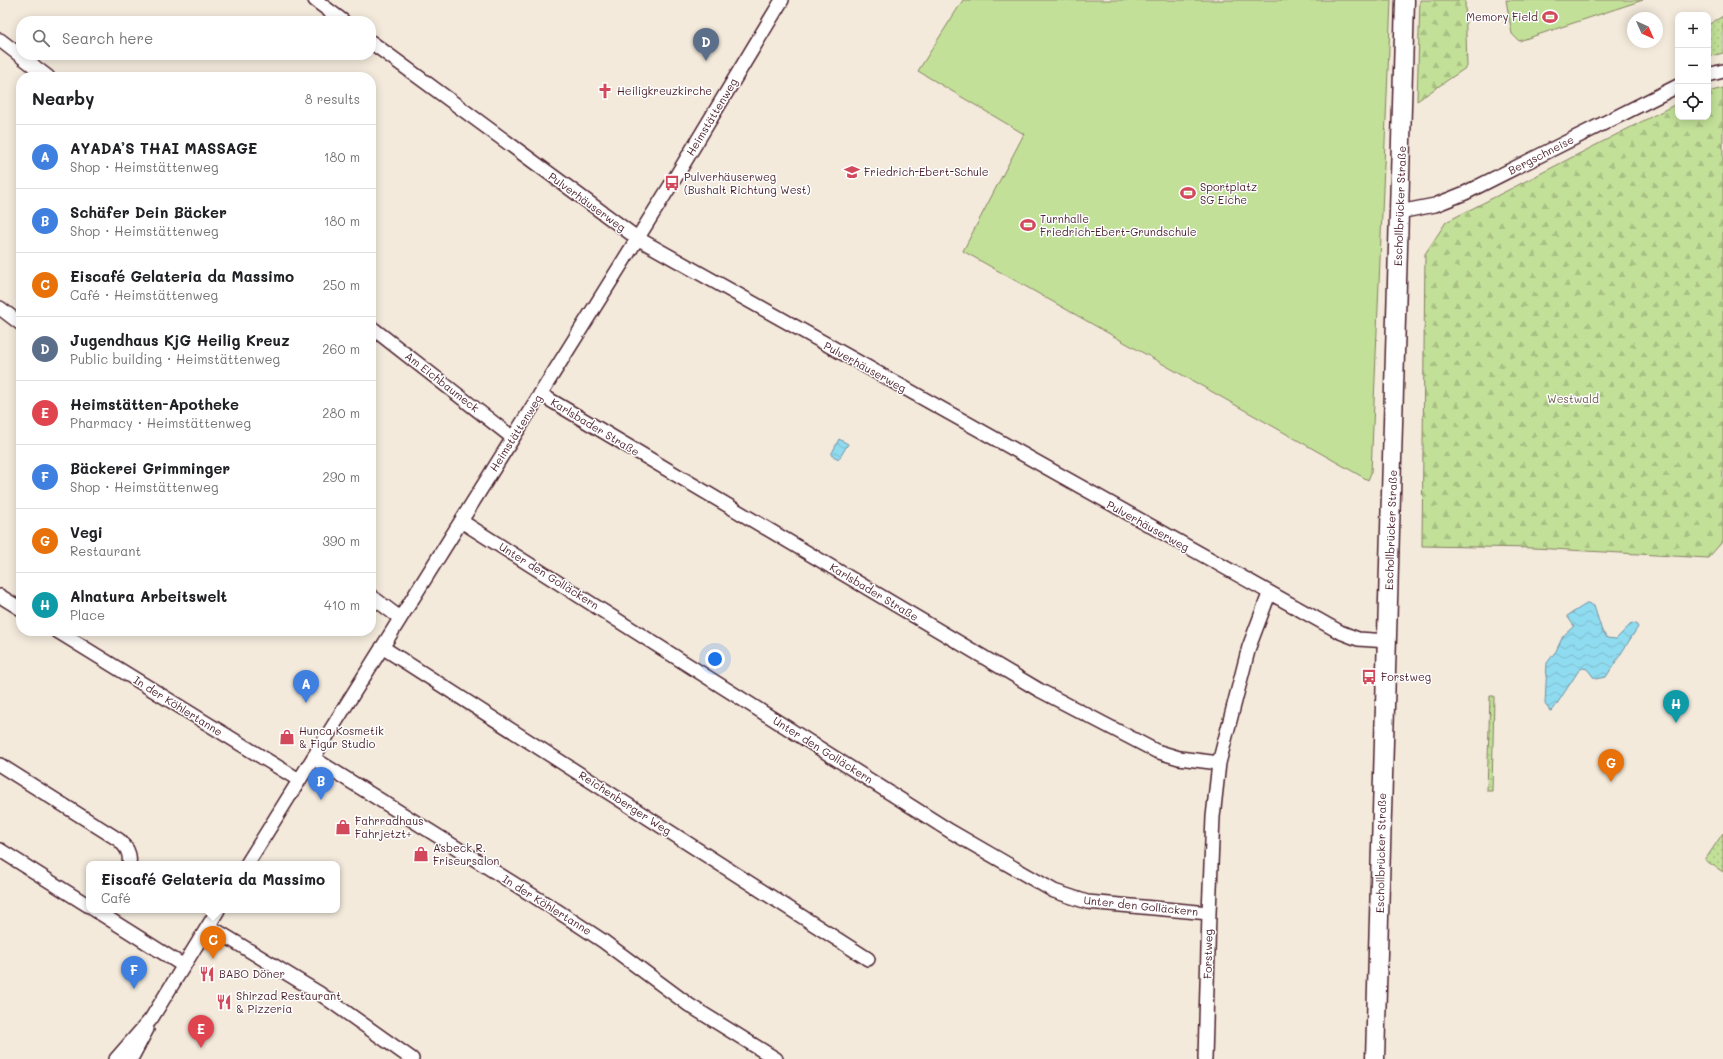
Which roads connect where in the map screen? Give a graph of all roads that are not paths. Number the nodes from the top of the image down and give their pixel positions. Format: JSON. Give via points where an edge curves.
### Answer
{"nodes":[{"id":1,"x":315,"y":0,"type":"edge"},
{"id":2,"x":782,"y":0,"type":"edge"},
{"id":3,"x":1405,"y":0,"type":"edge"},
{"id":4,"x":336,"y":16,"type":"edge"},
{"id":5,"x":0,"y":40,"type":"edge"},
{"id":6,"x":376,"y":46,"type":"edge"},
{"id":7,"x":16,"y":52,"type":"edge"},
{"id":8,"x":26,"y":60,"type":"edge"},
{"id":9,"x":1723,"y":71,"type":"edge"},
{"id":10,"x":42,"y":72,"type":"edge"},
{"id":11,"x":1711,"y":74,"type":"edge"},
{"id":12,"x":1675,"y":88,"type":"edge"},
{"id":13,"x":1400,"y":212,"type":"junction"},
{"id":14,"x":637,"y":238,"type":"junction"},
{"id":15,"x":0,"y":308,"type":"edge"},
{"id":16,"x":16,"y":320,"type":"edge"},
{"id":17,"x":376,"y":331,"type":"edge"},
{"id":18,"x":540,"y":394,"type":"junction"},
{"id":19,"x":513,"y":438,"type":"junction"},
{"id":20,"x":461,"y":520,"type":"junction"},
{"id":21,"x":1269,"y":594,"type":"junction"},
{"id":22,"x":0,"y":596,"type":"edge"},
{"id":23,"x":376,"y":600,"type":"edge"},
{"id":24,"x":16,"y":606,"type":"edge"},
{"id":25,"x":400,"y":618,"type":"junction"},
{"id":26,"x":65,"y":636,"type":"edge"},
{"id":27,"x":1388,"y":641,"type":"junction"},
{"id":28,"x":382,"y":647,"type":"junction"},
{"id":29,"x":313,"y":758,"type":"junction"},
{"id":30,"x":1219,"y":763,"type":"junction"},
{"id":31,"x":0,"y":766,"type":"edge"},
{"id":32,"x":299,"y":780,"type":"junction"},
{"id":33,"x":0,"y":850,"type":"edge"},
{"id":34,"x":129,"y":861,"type":"edge"},
{"id":35,"x":249,"y":861,"type":"edge"},
{"id":36,"x":86,"y":904,"type":"edge"},
{"id":37,"x":103,"y":913,"type":"edge"},
{"id":38,"x":216,"y":913,"type":"edge"},
{"id":39,"x":1209,"y":913,"type":"junction"},
{"id":40,"x":209,"y":926,"type":"junction"},
{"id":41,"x":868,"y":959,"type":"dead end"},
{"id":42,"x":184,"y":966,"type":"junction"},
{"id":43,"x":151,"y":1019,"type":"junction"},
{"id":44,"x":116,"y":1059,"type":"edge"},
{"id":45,"x":131,"y":1059,"type":"edge"},
{"id":46,"x":412,"y":1059,"type":"edge"},
{"id":47,"x":776,"y":1059,"type":"edge"},
{"id":48,"x":1205,"y":1059,"type":"edge"},
{"id":49,"x":1375,"y":1059,"type":"edge"}],
"edges":[{"from":1,"to":4,"type":"street"},
{"from":2,"to":14,"type":"street","name":"Heimstättenweg"},
{"from":3,"to":13,"type":"main road","name":"Eschollbrücker Straße"},
{"from":5,"to":7,"type":"street"},
{"from":6,"to":14,"type":"street","name":"Pulverhäuserweg"},
{"from":8,"to":10,"type":"street"},
{"from":9,"to":11,"type":"street"},
{"from":12,"to":13,"type":"street","name":"Bergschneise","via":[[1465,193],[1435,206]]},
{"from":13,"to":27,"type":"main road","name":"Eschollbrücker Straße"},
{"from":14,"to":18,"type":"street","name":"Heimstättenweg"},
{"from":14,"to":21,"type":"street","name":"Pulverhäuserweg"},
{"from":15,"to":16,"type":"street"},
{"from":17,"to":19,"type":"street","name":"Am Eichbaumeck"},
{"from":18,"to":19,"type":"street","name":"Heimstättenweg"},
{"from":18,"to":30,"type":"street","name":"Karlsbader Straße","via":[[1038,690],[1156,751],[1179,758]]},
{"from":19,"to":20,"type":"street","name":"Heimstättenweg"},
{"from":20,"to":25,"type":"street","name":"Heimstättenweg"},
{"from":20,"to":39,"type":"street","name":"Unter den Golläckern","via":[[950,831],[1054,891],[1087,902]]},
{"from":21,"to":27,"type":"street","name":"Pulverhäuserweg","via":[[1349,636]]},
{"from":21,"to":30,"type":"street","name":"Forstweg","via":[[1249,647]]},
{"from":22,"to":24,"type":"street"},
{"from":23,"to":25,"type":"street"},
{"from":25,"to":28,"type":"street","name":"Heimstättenweg"},
{"from":26,"to":32,"type":"street","name":"In der Köhlertanne"},
{"from":27,"to":49,"type":"main road","name":"Eschollbrücker Straße"},
{"from":28,"to":29,"type":"street","name":"Heimstättenweg"},
{"from":28,"to":41,"type":"street","name":"Reichenberger Weg"},
{"from":29,"to":32,"type":"street","name":"Heimstättenweg"},
{"from":29,"to":47,"type":"street","name":"In der Köhlertanne","via":[[603,940],[689,1005]]},
{"from":30,"to":39,"type":"street","name":"Forstweg","via":[[1213,817]]},
{"from":31,"to":34,"type":"street","via":[[119,840],[126,848]]},
{"from":32,"to":35,"type":"street","name":"Heimstättenweg"},
{"from":33,"to":36,"type":"street"},
{"from":37,"to":42,"type":"street"},
{"from":38,"to":40,"type":"street"},
{"from":39,"to":48,"type":"street","name":"Forstweg"},
{"from":40,"to":42,"type":"street"},
{"from":40,"to":46,"type":"street","via":[[319,993]]},
{"from":42,"to":43,"type":"street"},
{"from":43,"to":44,"type":"street"},
{"from":43,"to":45,"type":"street"}]}
